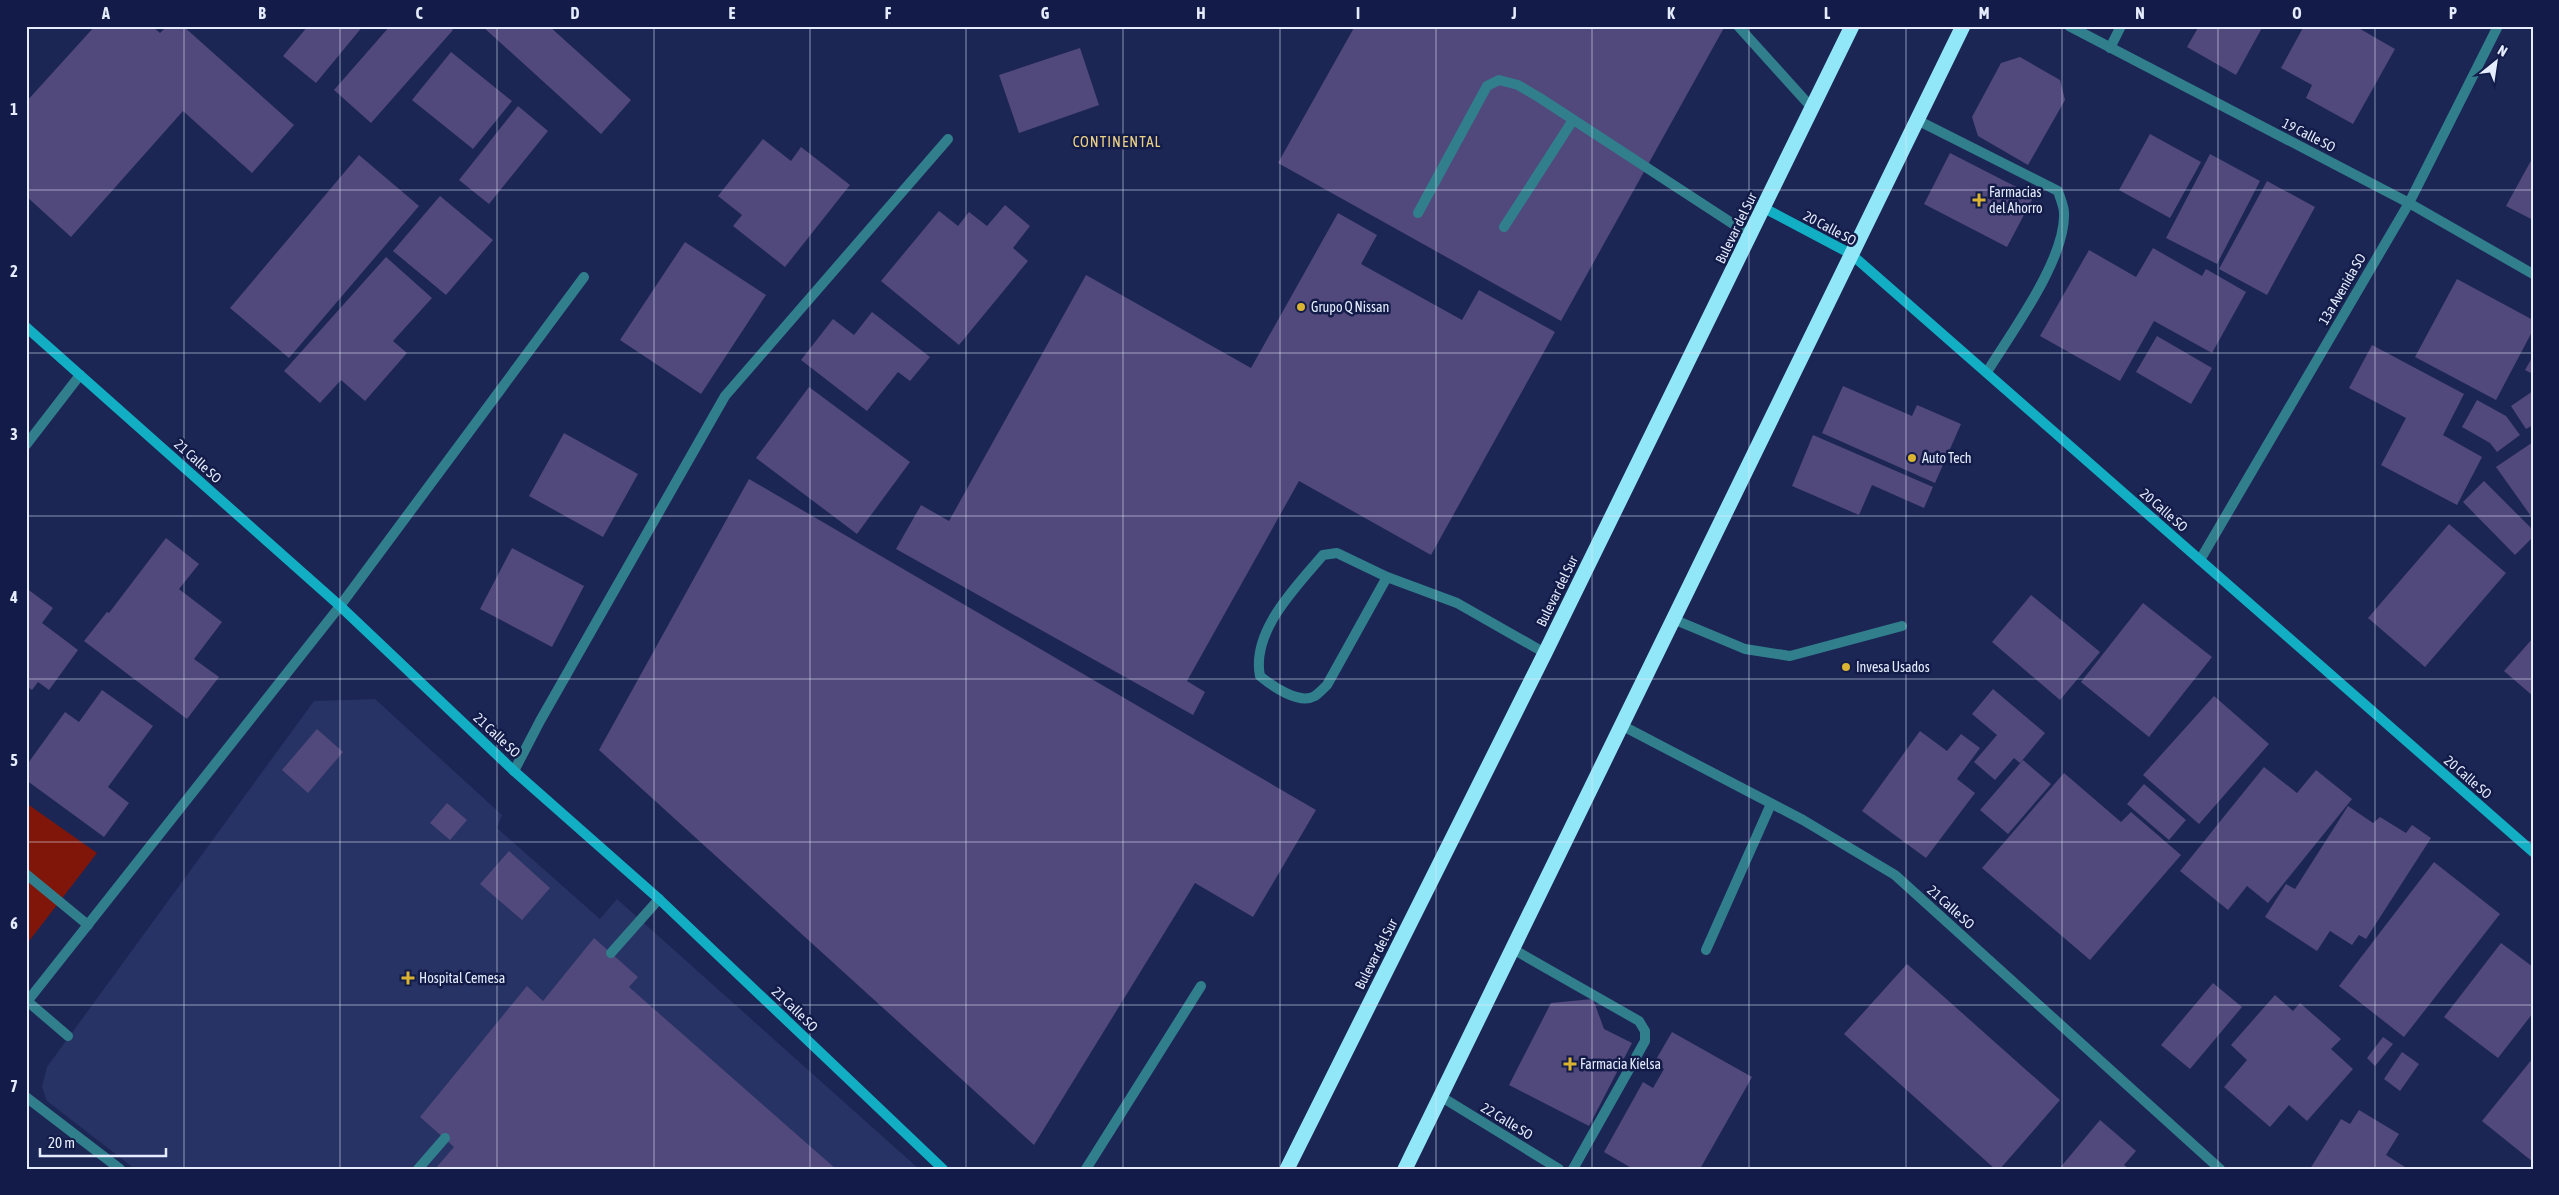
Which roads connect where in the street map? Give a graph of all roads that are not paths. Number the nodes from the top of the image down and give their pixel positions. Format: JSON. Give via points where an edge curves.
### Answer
{"nodes":[{"id":1,"x":1738,"y":26,"type":"edge"},
{"id":2,"x":1852,"y":26,"type":"edge"},
{"id":3,"x":1963,"y":26,"type":"edge"},
{"id":4,"x":2069,"y":26,"type":"edge"},
{"id":5,"x":2121,"y":26,"type":"edge"},
{"id":6,"x":2498,"y":26,"type":"edge"},
{"id":7,"x":2110,"y":48,"type":"junction"},
{"id":8,"x":1812,"y":108,"type":"junction"},
{"id":9,"x":1573,"y":120,"type":"junction"},
{"id":10,"x":1917,"y":120,"type":"junction"},
{"id":11,"x":948,"y":139,"type":"dead end"},
{"id":12,"x":2409,"y":202,"type":"junction"},
{"id":13,"x":1764,"y":208,"type":"junction"},
{"id":14,"x":1418,"y":213,"type":"dead end"},
{"id":15,"x":1504,"y":227,"type":"dead end"},
{"id":16,"x":1750,"y":235,"type":"junction"},
{"id":17,"x":1851,"y":254,"type":"junction"},
{"id":18,"x":2533,"y":274,"type":"edge"},
{"id":19,"x":584,"y":277,"type":"dead end"},
{"id":20,"x":26,"y":327,"type":"edge"},
{"id":21,"x":1987,"y":372,"type":"junction"},
{"id":22,"x":80,"y":375,"type":"junction"},
{"id":23,"x":26,"y":445,"type":"edge"},
{"id":24,"x":2200,"y":560,"type":"junction"},
{"id":25,"x":1387,"y":577,"type":"junction"},
{"id":26,"x":340,"y":606,"type":"junction"},
{"id":27,"x":1673,"y":619,"type":"junction"},
{"id":28,"x":1902,"y":626,"type":"dead end"},
{"id":29,"x":1545,"y":653,"type":"junction"},
{"id":30,"x":1621,"y":726,"type":"junction"},
{"id":31,"x":514,"y":771,"type":"junction"},
{"id":32,"x":1771,"y":804,"type":"junction"},
{"id":33,"x":2533,"y":852,"type":"edge"},
{"id":34,"x":26,"y":874,"type":"edge"},
{"id":35,"x":659,"y":899,"type":"junction"},
{"id":36,"x":88,"y":924,"type":"junction"},
{"id":37,"x":1512,"y":948,"type":"junction"},
{"id":38,"x":1706,"y":950,"type":"dead end"},
{"id":39,"x":612,"y":953,"type":"dead end"},
{"id":40,"x":1201,"y":986,"type":"dead end"},
{"id":41,"x":27,"y":1002,"type":"edge"},
{"id":42,"x":68,"y":1036,"type":"dead end"},
{"id":43,"x":1440,"y":1096,"type":"junction"},
{"id":44,"x":26,"y":1098,"type":"edge"},
{"id":45,"x":445,"y":1138,"type":"dead end"},
{"id":46,"x":120,"y":1169,"type":"edge"},
{"id":47,"x":418,"y":1169,"type":"edge"},
{"id":48,"x":943,"y":1169,"type":"edge"},
{"id":49,"x":1086,"y":1169,"type":"edge"},
{"id":50,"x":1287,"y":1169,"type":"edge"},
{"id":51,"x":1405,"y":1169,"type":"edge"},
{"id":52,"x":1560,"y":1169,"type":"edge"},
{"id":53,"x":1573,"y":1169,"type":"edge"},
{"id":54,"x":2220,"y":1169,"type":"edge"}],
"edges":[{"from":1,"to":8,"type":"street"},
{"from":2,"to":8,"type":"highway","name":"Bulevar del Sur"},
{"from":3,"to":10,"type":"highway"},
{"from":4,"to":7,"type":"street","name":"19 Calle SO"},
{"from":5,"to":7,"type":"street"},
{"from":6,"to":12,"type":"street","name":"13a Avenida SO"},
{"from":7,"to":12,"type":"street","name":"19 Calle SO"},
{"from":8,"to":13,"type":"highway","name":"Bulevar del Sur"},
{"from":9,"to":14,"type":"street","via":[[1518,84],[1499,80],[1487,86]]},
{"from":9,"to":15,"type":"street"},
{"from":9,"to":16,"type":"street"},
{"from":10,"to":17,"type":"highway"},
{"from":10,"to":21,"type":"street","via":[[2058,191],[2064,212],[2055,257]]},
{"from":11,"to":31,"type":"street","via":[[725,396]]},
{"from":12,"to":18,"type":"street","name":"19 Calle SO"},
{"from":12,"to":24,"type":"street","name":"13a Avenida SO"},
{"from":13,"to":16,"type":"highway","name":"Bulevar del Sur"},
{"from":13,"to":17,"type":"street","name":"20 Calle SO"},
{"from":16,"to":29,"type":"highway","name":"Bulevar del Sur"},
{"from":17,"to":21,"type":"street","name":"20 Calle SO"},
{"from":17,"to":27,"type":"highway"},
{"from":19,"to":26,"type":"street"},
{"from":20,"to":22,"type":"street","name":"21 Calle SO"},
{"from":21,"to":24,"type":"street","name":"20 Calle SO"},
{"from":22,"to":23,"type":"street"},
{"from":22,"to":26,"type":"street","name":"21 Calle SO"},
{"from":24,"to":33,"type":"street","name":"20 Calle SO"},
{"from":25,"to":25,"type":"street","via":[[1327,685],[1314,697],[1301,698],[1272,686],[1260,676],[1261,640],[1290,593],[1323,555],[1337,553]]},
{"from":25,"to":29,"type":"street","via":[[1457,602]]},
{"from":26,"to":31,"type":"street","name":"21 Calle SO"},
{"from":26,"to":36,"type":"street"},
{"from":27,"to":28,"type":"street","via":[[1745,649],[1790,656]]},
{"from":27,"to":30,"type":"highway"},
{"from":29,"to":50,"type":"highway","name":"Bulevar del Sur"},
{"from":30,"to":32,"type":"street","name":"21 Calle SO"},
{"from":30,"to":37,"type":"highway"},
{"from":31,"to":35,"type":"street","name":"21 Calle SO"},
{"from":32,"to":38,"type":"street"},
{"from":32,"to":54,"type":"street","name":"21 Calle SO","via":[[1895,875]]},
{"from":34,"to":36,"type":"street"},
{"from":35,"to":39,"type":"street"},
{"from":35,"to":48,"type":"street","name":"21 Calle SO"},
{"from":36,"to":41,"type":"street"},
{"from":37,"to":43,"type":"highway"},
{"from":37,"to":53,"type":"street","via":[[1639,1021],[1645,1031],[1645,1042]]},
{"from":40,"to":49,"type":"street"},
{"from":41,"to":42,"type":"street"},
{"from":43,"to":51,"type":"highway"},
{"from":43,"to":52,"type":"street","name":"22 Calle SO"},
{"from":44,"to":46,"type":"street"},
{"from":45,"to":47,"type":"street"}]}
